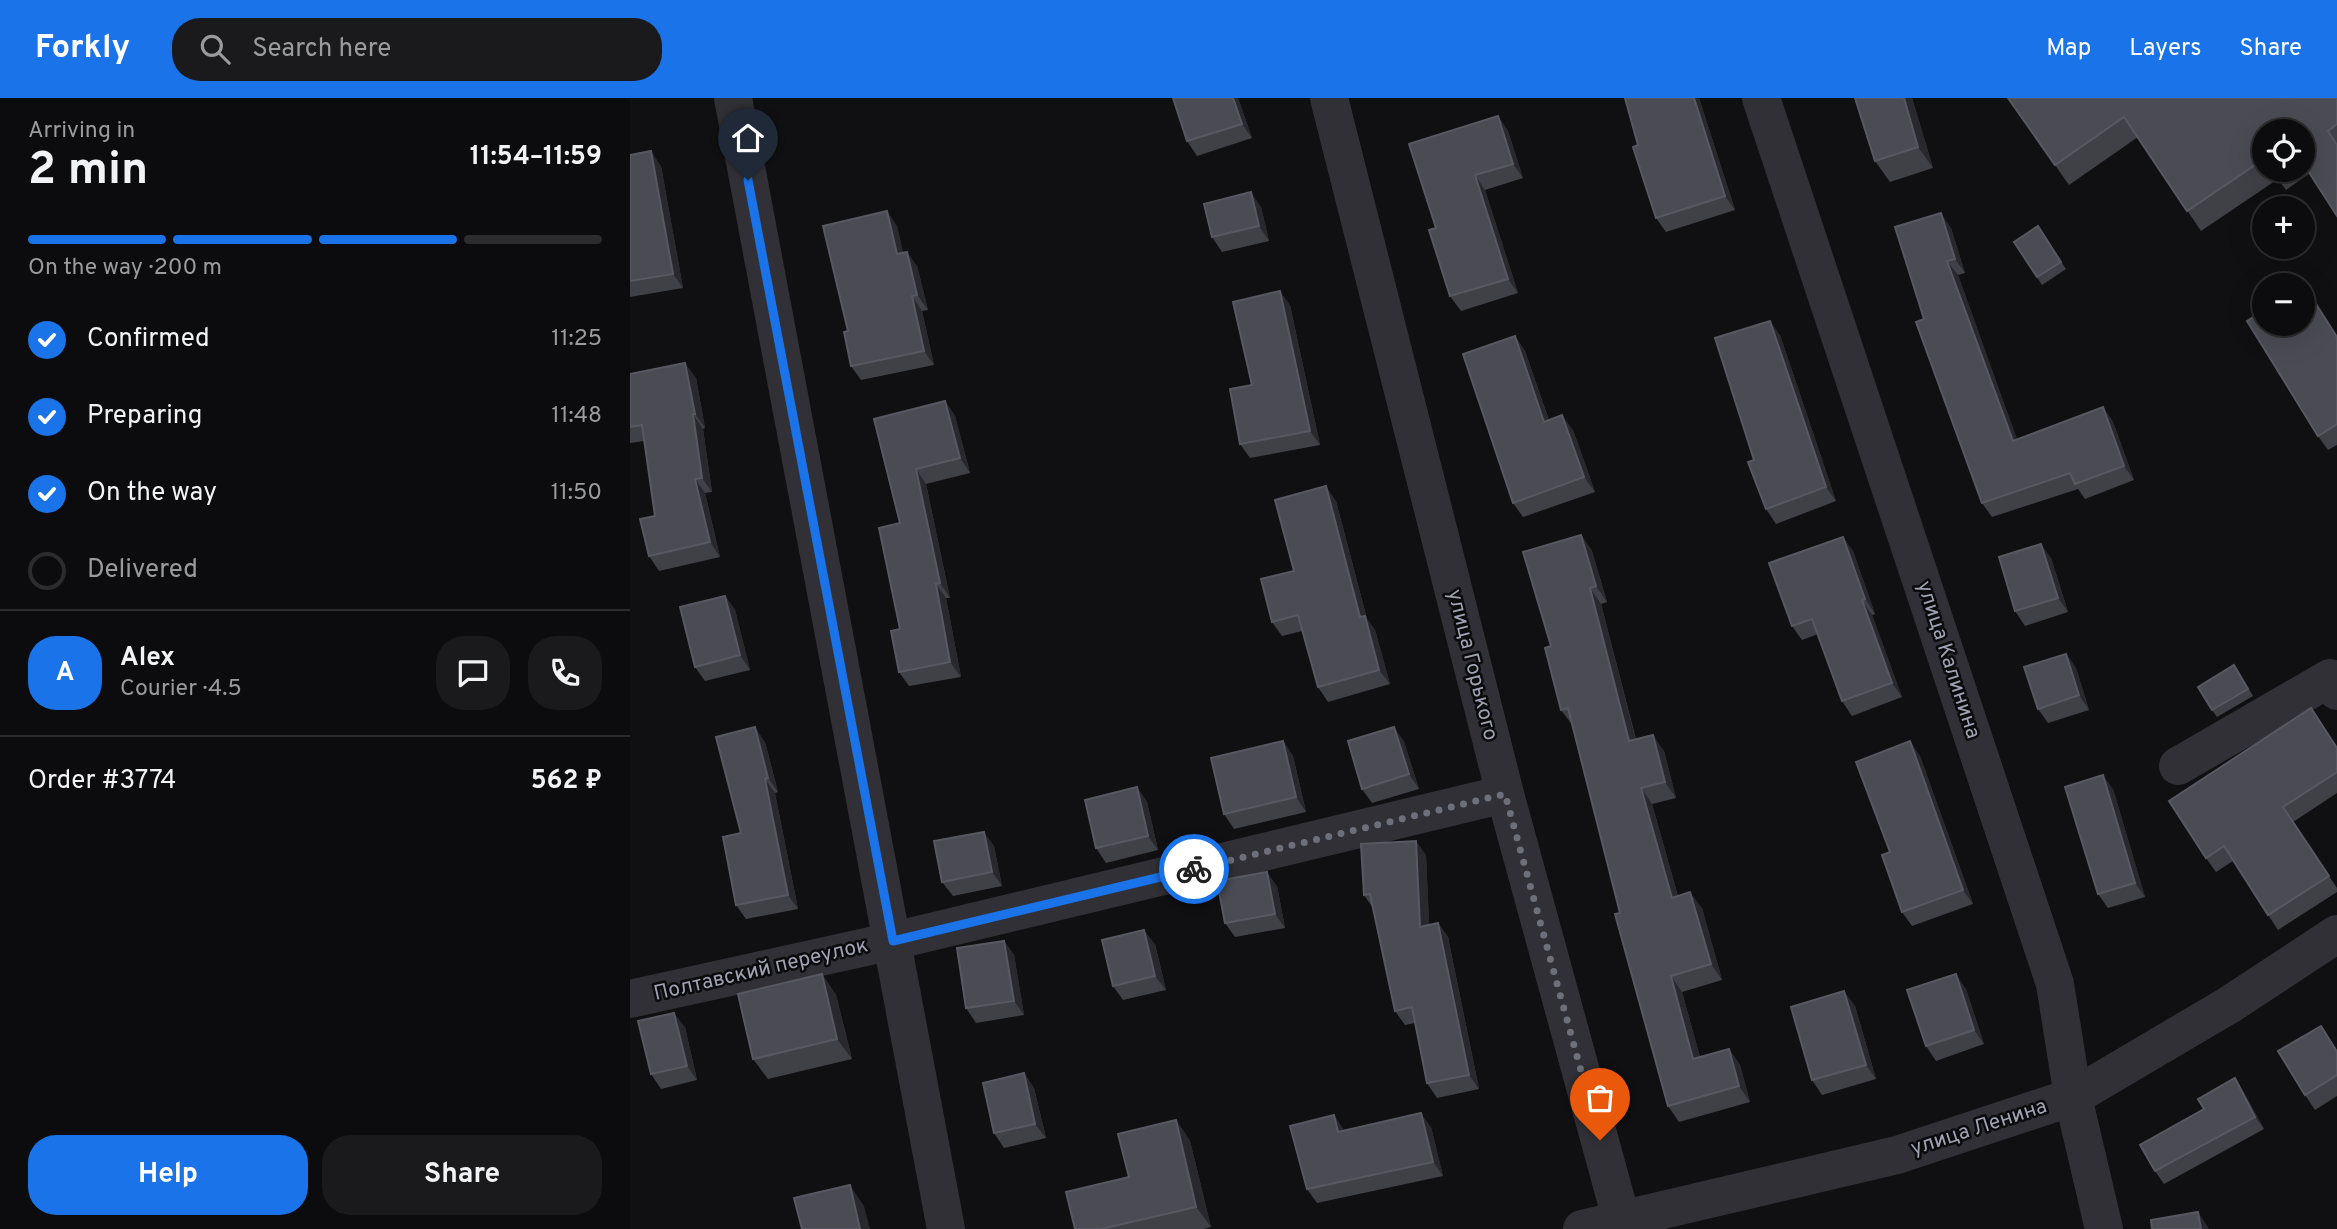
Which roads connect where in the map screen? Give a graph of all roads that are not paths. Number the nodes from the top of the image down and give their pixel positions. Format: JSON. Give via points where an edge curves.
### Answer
{"nodes":[{"id":1,"x":733,"y":98,"type":"edge"},
{"id":2,"x":1329,"y":98,"type":"edge"},
{"id":3,"x":1761,"y":98,"type":"edge"},
{"id":4,"x":2337,"y":691,"type":"edge"},
{"id":5,"x":2178,"y":766,"type":"dead end"},
{"id":6,"x":1505,"y":794,"type":"junction"},
{"id":7,"x":2337,"y":934,"type":"edge"},
{"id":8,"x":893,"y":941,"type":"junction"},
{"id":9,"x":630,"y":999,"type":"edge"},
{"id":10,"x":2073,"y":1097,"type":"junction"},
{"id":11,"x":1623,"y":1224,"type":"edge"},
{"id":12,"x":946,"y":1229,"type":"edge"},
{"id":13,"x":1582,"y":1229,"type":"edge"},
{"id":14,"x":2104,"y":1229,"type":"edge"}],
"edges":[{"from":1,"to":8,"type":"street"},
{"from":2,"to":6,"type":"street","name":"улица Горького"},
{"from":3,"to":10,"type":"street","name":"улица Калинина","via":[[2055,984]]},
{"from":4,"to":5,"type":"street","via":[[2330,678]]},
{"from":6,"to":8,"type":"street","name":"Полтавский переулок"},
{"from":6,"to":11,"type":"street","name":"улица Горького"},
{"from":7,"to":10,"type":"street","name":"улица Ленина","via":[[2229,1005]]},
{"from":8,"to":9,"type":"street","name":"Полтавский переулок"},
{"from":8,"to":12,"type":"street"},
{"from":10,"to":11,"type":"street","name":"улица Ленина","via":[[1898,1155]]},
{"from":10,"to":14,"type":"street","name":"улица Калинина"},
{"from":11,"to":13,"type":"street","name":"улица Ленина"}]}
